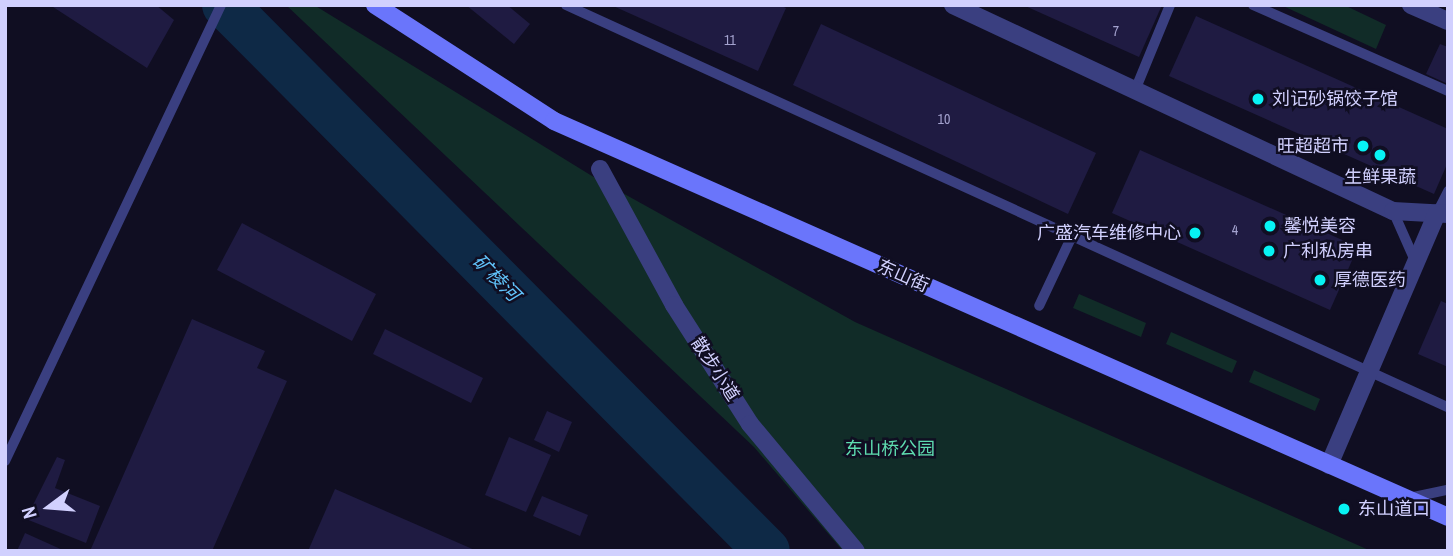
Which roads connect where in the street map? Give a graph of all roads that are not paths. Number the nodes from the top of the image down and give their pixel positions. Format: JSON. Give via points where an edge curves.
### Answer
{"nodes":[{"id":1,"x":221,"y":5,"type":"edge"},
{"id":2,"x":375,"y":5,"type":"edge"},
{"id":3,"x":566,"y":5,"type":"edge"},
{"id":4,"x":953,"y":5,"type":"edge"},
{"id":5,"x":1170,"y":5,"type":"edge"},
{"id":6,"x":1253,"y":5,"type":"edge"},
{"id":7,"x":1411,"y":5,"type":"edge"},
{"id":8,"x":1448,"y":21,"type":"edge"},
{"id":9,"x":1136,"y":88,"type":"junction"},
{"id":10,"x":1448,"y":91,"type":"edge"},
{"id":11,"x":600,"y":169,"type":"dead end"},
{"id":12,"x":1448,"y":191,"type":"edge"},
{"id":13,"x":1393,"y":211,"type":"junction"},
{"id":14,"x":1443,"y":214,"type":"edge"},
{"id":15,"x":1072,"y":236,"type":"junction"},
{"id":16,"x":1416,"y":263,"type":"junction"},
{"id":17,"x":1039,"y":306,"type":"dead end"},
{"id":18,"x":1369,"y":371,"type":"junction"},
{"id":19,"x":1448,"y":407,"type":"edge"},
{"id":20,"x":5,"y":461,"type":"edge"},
{"id":21,"x":1329,"y":465,"type":"junction"},
{"id":22,"x":1448,"y":490,"type":"edge"},
{"id":23,"x":1407,"y":499,"type":"junction"},
{"id":24,"x":1448,"y":517,"type":"edge"},
{"id":25,"x":856,"y":551,"type":"edge"}],
"edges":[{"from":1,"to":20,"type":"lane"},
{"from":2,"to":21,"type":"main road","name":"东山街","via":[[554,121]]},
{"from":3,"to":15,"type":"lane"},
{"from":4,"to":9,"type":"street"},
{"from":5,"to":9,"type":"lane"},
{"from":6,"to":10,"type":"lane"},
{"from":7,"to":8,"type":"street"},
{"from":9,"to":13,"type":"street"},
{"from":11,"to":25,"type":"street","name":"散步小道","via":[[674,305],[750,424]]},
{"from":12,"to":14,"type":"lane"},
{"from":13,"to":14,"type":"street"},
{"from":13,"to":16,"type":"lane"},
{"from":14,"to":16,"type":"street"},
{"from":15,"to":17,"type":"lane"},
{"from":15,"to":18,"type":"lane"},
{"from":16,"to":18,"type":"street"},
{"from":18,"to":19,"type":"lane"},
{"from":18,"to":21,"type":"street"},
{"from":21,"to":23,"type":"main road","name":"东山街"},
{"from":22,"to":23,"type":"lane"},
{"from":23,"to":24,"type":"main road","name":"东山街"}]}
